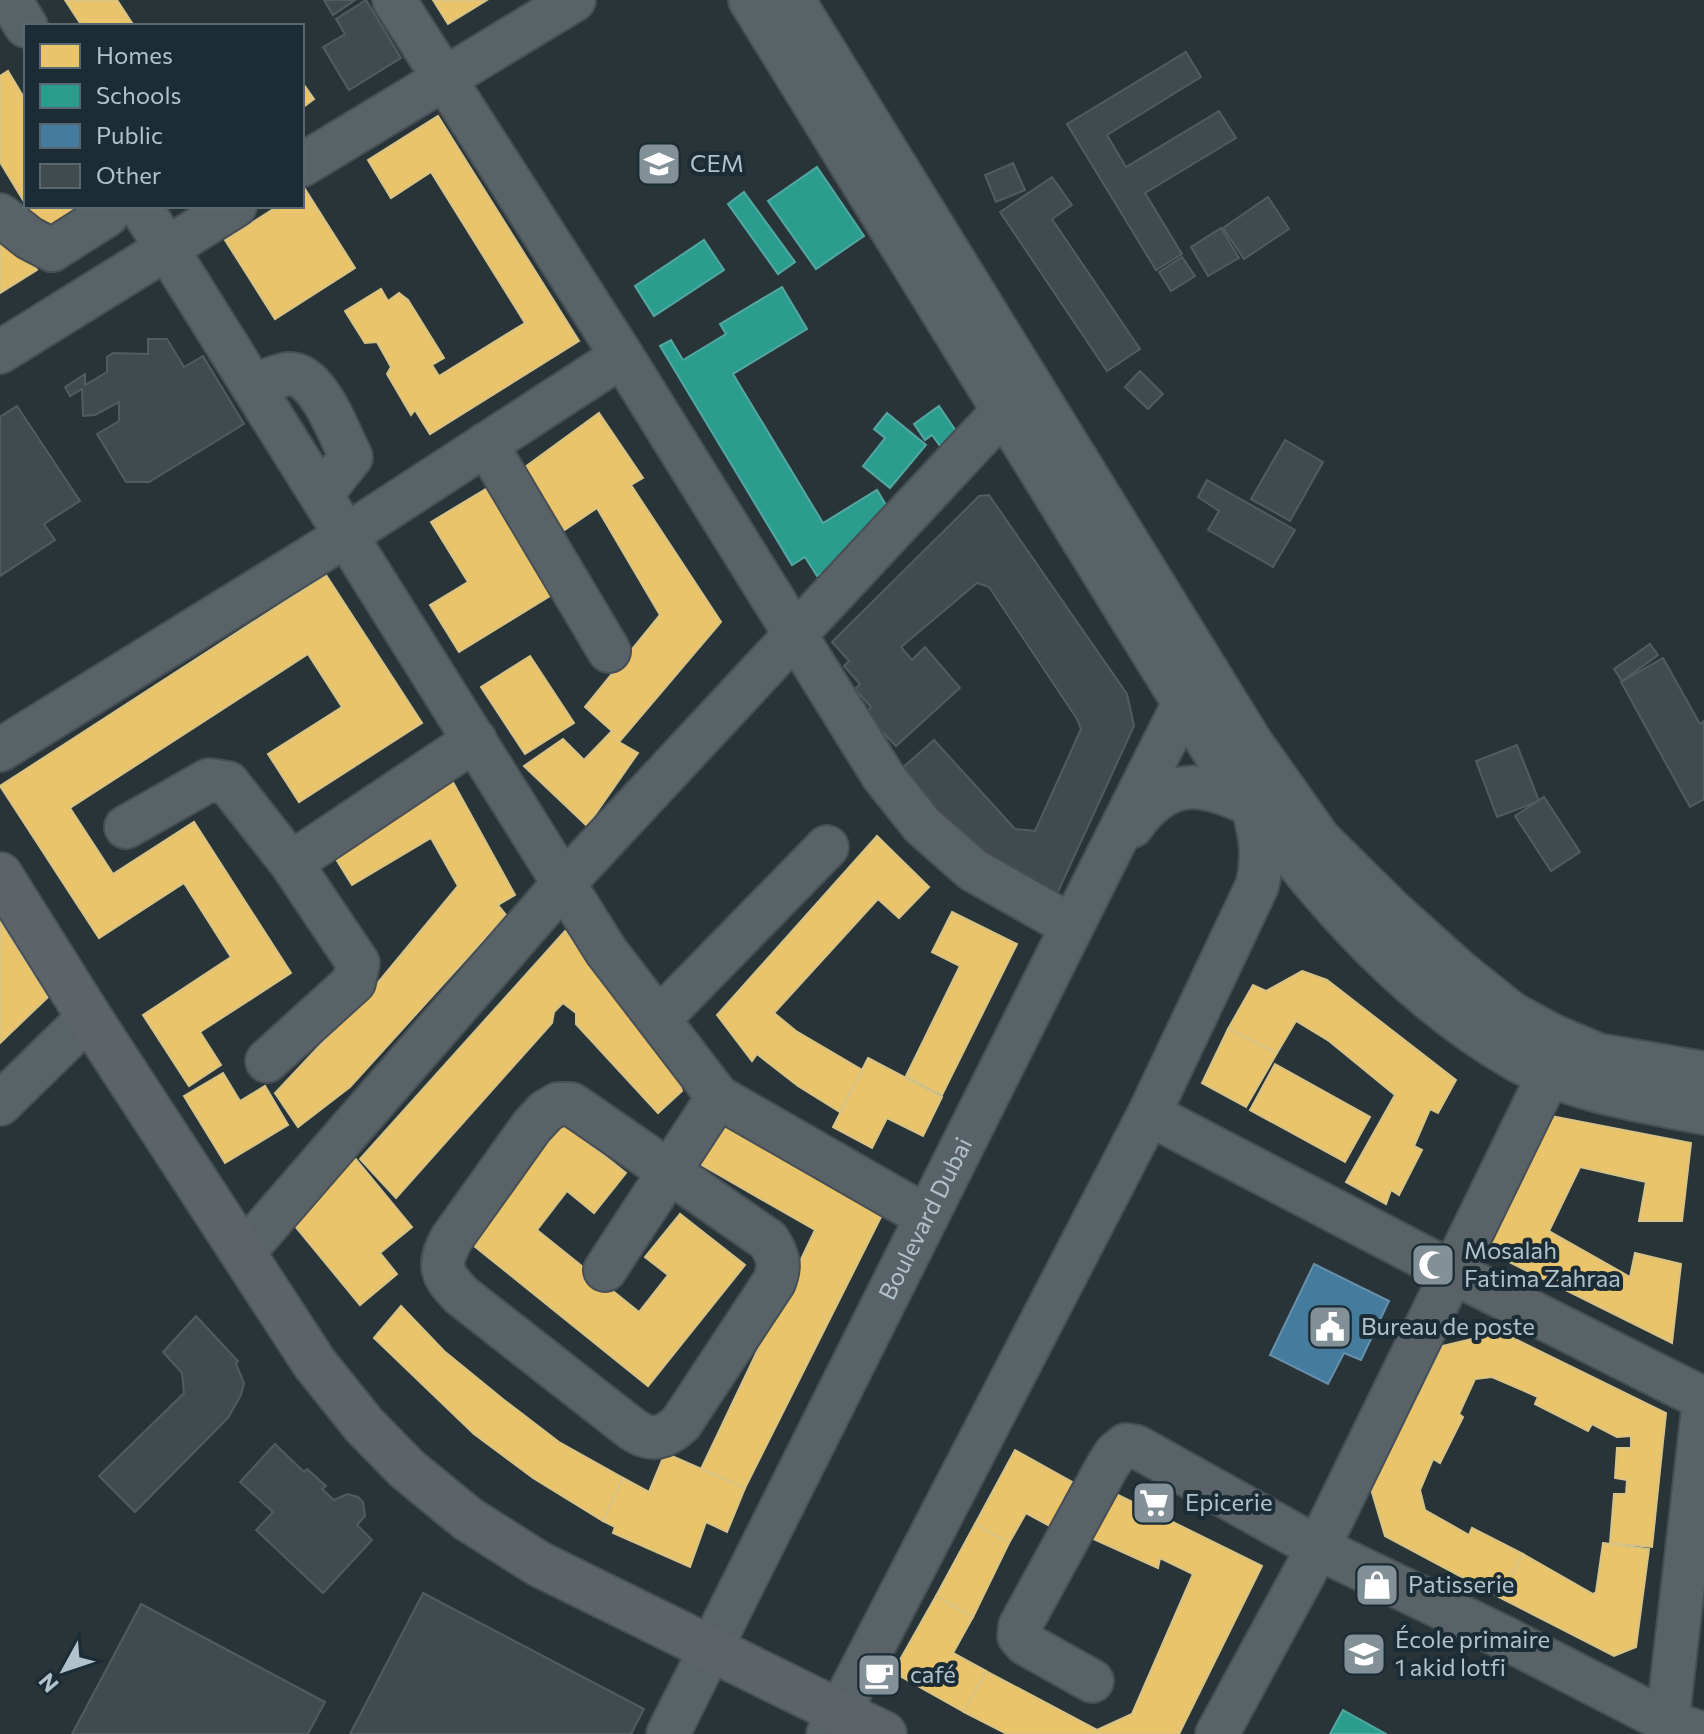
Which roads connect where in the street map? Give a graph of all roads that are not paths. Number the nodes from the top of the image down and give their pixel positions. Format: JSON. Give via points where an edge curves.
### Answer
{"nodes":[{"id":1,"x":10,"y":0,"type":"edge"},
{"id":2,"x":394,"y":0,"type":"edge"},
{"id":3,"x":574,"y":0,"type":"edge"},
{"id":4,"x":750,"y":0,"type":"edge"},
{"id":5,"x":793,"y":0,"type":"edge"},
{"id":6,"x":25,"y":24,"type":"edge"},
{"id":7,"x":444,"y":79,"type":"junction"},
{"id":8,"x":304,"y":164,"type":"edge"},
{"id":9,"x":110,"y":208,"type":"edge"},
{"id":10,"x":141,"y":208,"type":"edge"},
{"id":11,"x":232,"y":208,"type":"edge"},
{"id":12,"x":0,"y":215,"type":"edge"},
{"id":13,"x":166,"y":248,"type":"junction"},
{"id":14,"x":0,"y":352,"type":"edge"},
{"id":15,"x":622,"y":356,"type":"junction"},
{"id":16,"x":1017,"y":397,"type":"junction"},
{"id":17,"x":486,"y":444,"type":"junction"},
{"id":18,"x":347,"y":535,"type":"junction"},
{"id":19,"x":797,"y":635,"type":"junction"},
{"id":20,"x":609,"y":651,"type":"dead end"},
{"id":21,"x":1184,"y":703,"type":"junction"},
{"id":22,"x":475,"y":740,"type":"junction"},
{"id":23,"x":1252,"y":744,"type":"junction"},
{"id":24,"x":0,"y":750,"type":"edge"},
{"id":25,"x":1252,"y":806,"type":"junction"},
{"id":26,"x":126,"y":827,"type":"dead end"},
{"id":27,"x":827,"y":847,"type":"dead end"},
{"id":28,"x":1304,"y":847,"type":"junction"},
{"id":29,"x":291,"y":863,"type":"junction"},
{"id":30,"x":0,"y":875,"type":"edge"},
{"id":31,"x":1096,"y":878,"type":"junction"},
{"id":32,"x":565,"y":882,"type":"junction"},
{"id":33,"x":1257,"y":886,"type":"junction"},
{"id":34,"x":1072,"y":926,"type":"junction"},
{"id":35,"x":89,"y":1017,"type":"junction"},
{"id":36,"x":659,"y":1019,"type":"junction"},
{"id":37,"x":1558,"y":1058,"type":"junction"},
{"id":38,"x":267,"y":1061,"type":"dead end"},
{"id":39,"x":1704,"y":1073,"type":"edge"},
{"id":40,"x":718,"y":1097,"type":"junction"},
{"id":41,"x":0,"y":1104,"type":"edge"},
{"id":42,"x":1704,"y":1113,"type":"edge"},
{"id":43,"x":1149,"y":1114,"type":"junction"},
{"id":44,"x":670,"y":1173,"type":"junction"},
{"id":45,"x":927,"y":1217,"type":"junction"},
{"id":46,"x":243,"y":1253,"type":"junction"},
{"id":47,"x":605,"y":1270,"type":"dead end"},
{"id":48,"x":1452,"y":1272,"type":"junction"},
{"id":49,"x":1704,"y":1400,"type":"edge"},
{"id":50,"x":1318,"y":1548,"type":"junction"},
{"id":51,"x":711,"y":1649,"type":"junction"},
{"id":52,"x":1092,"y":1681,"type":"dead end"},
{"id":53,"x":834,"y":1722,"type":"edge"},
{"id":54,"x":1679,"y":1730,"type":"edge"},
{"id":55,"x":668,"y":1734,"type":"edge"},
{"id":56,"x":884,"y":1734,"type":"edge"},
{"id":57,"x":1217,"y":1734,"type":"edge"}],
"edges":[{"from":1,"to":6,"type":"street"},
{"from":2,"to":7,"type":"street"},
{"from":3,"to":7,"type":"street"},
{"from":4,"to":16,"type":"street"},
{"from":5,"to":16,"type":"street"},
{"from":7,"to":8,"type":"street"},
{"from":7,"to":15,"type":"street"},
{"from":9,"to":12,"type":"street","via":[[52,250]]},
{"from":10,"to":13,"type":"street"},
{"from":11,"to":13,"type":"street"},
{"from":13,"to":14,"type":"street"},
{"from":13,"to":18,"type":"street"},
{"from":15,"to":17,"type":"street"},
{"from":15,"to":19,"type":"street"},
{"from":16,"to":19,"type":"street"},
{"from":16,"to":21,"type":"street"},
{"from":16,"to":23,"type":"street"},
{"from":17,"to":18,"type":"street"},
{"from":17,"to":20,"type":"street"},
{"from":18,"to":22,"type":"street"},
{"from":18,"to":24,"type":"street"},
{"from":19,"to":32,"type":"street"},
{"from":19,"to":34,"type":"street","via":[[883,776],[922,825],[973,870]]},
{"from":21,"to":25,"type":"street"},
{"from":21,"to":31,"type":"street","name":"Boulevard Dubai"},
{"from":22,"to":29,"type":"street"},
{"from":22,"to":32,"type":"street"},
{"from":23,"to":25,"type":"street"},
{"from":23,"to":28,"type":"street"},
{"from":25,"to":28,"type":"street"},
{"from":25,"to":31,"type":"street","via":[[1187,786],[1162,794],[1139,816]]},
{"from":25,"to":33,"type":"street","via":[[1263,863]]},
{"from":26,"to":29,"type":"street","via":[[209,780],[228,783]]},
{"from":27,"to":36,"type":"street"},
{"from":28,"to":33,"type":"street"},
{"from":28,"to":37,"type":"street","via":[[1387,961],[1434,1004],[1519,1060]]},
{"from":29,"to":38,"type":"street","via":[[358,963],[354,982]]},
{"from":30,"to":35,"type":"main road"},
{"from":31,"to":34,"type":"street","name":"Boulevard Dubai"},
{"from":32,"to":36,"type":"street","via":[[606,951]]},
{"from":32,"to":46,"type":"street"},
{"from":33,"to":43,"type":"street"},
{"from":34,"to":45,"type":"street","name":"Boulevard Dubai"},
{"from":35,"to":41,"type":"street"},
{"from":35,"to":46,"type":"main road"},
{"from":36,"to":40,"type":"street"},
{"from":37,"to":39,"type":"street","via":[[1598,1055]]},
{"from":37,"to":42,"type":"street","via":[[1646,1102]]},
{"from":37,"to":48,"type":"street"},
{"from":40,"to":44,"type":"street"},
{"from":40,"to":45,"type":"street"},
{"from":43,"to":48,"type":"street"},
{"from":43,"to":53,"type":"street"},
{"from":44,"to":44,"type":"street","via":[[571,1104],[558,1104],[532,1126],[443,1254],[448,1282],[462,1296],[643,1437],[658,1438],[681,1423],[779,1269],[768,1240]]},
{"from":44,"to":47,"type":"street"},
{"from":45,"to":51,"type":"street","name":"Boulevard Dubai"},
{"from":46,"to":51,"type":"main road","via":[[315,1364],[407,1469],[468,1519],[539,1564]]},
{"from":48,"to":49,"type":"street"},
{"from":48,"to":50,"type":"street"},
{"from":49,"to":54,"type":"street"},
{"from":50,"to":52,"type":"street","via":[[1126,1445],[1108,1465],[1020,1626],[1019,1636],[1026,1644]]},
{"from":50,"to":54,"type":"street"},
{"from":50,"to":57,"type":"street"},
{"from":51,"to":53,"type":"main road"},
{"from":51,"to":55,"type":"street","name":"Boulevard Dubai"},
{"from":53,"to":56,"type":"main road"}]}
